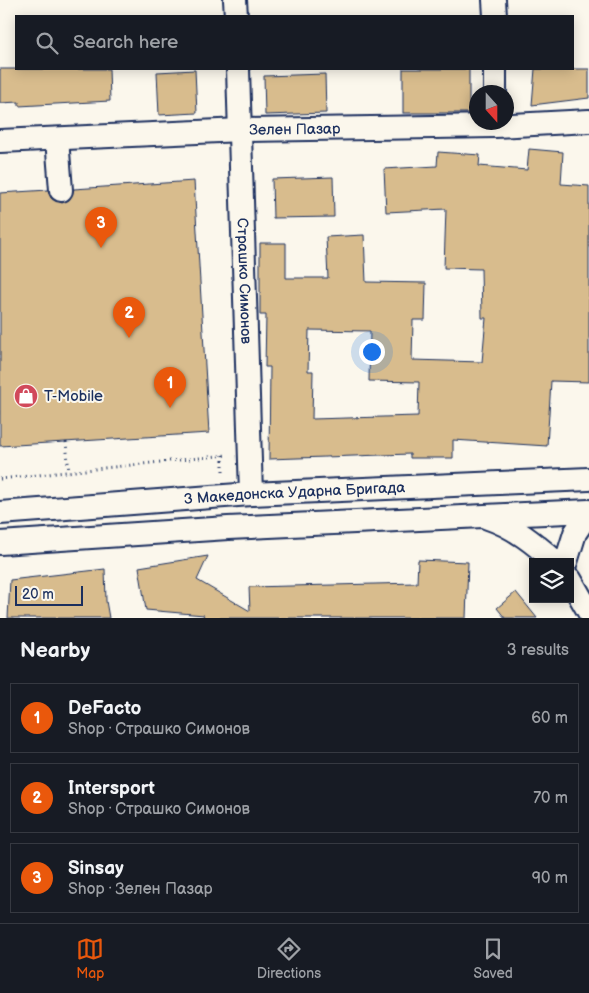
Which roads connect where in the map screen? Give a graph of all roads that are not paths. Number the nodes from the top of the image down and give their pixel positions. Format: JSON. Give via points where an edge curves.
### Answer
{"nodes":[{"id":1,"x":235,"y":0,"type":"edge"},
{"id":2,"x":494,"y":0,"type":"edge"},
{"id":3,"x":236,"y":15,"type":"edge"},
{"id":4,"x":494,"y":15,"type":"edge"},
{"id":5,"x":238,"y":70,"type":"edge"},
{"id":6,"x":495,"y":70,"type":"edge"},
{"id":7,"x":495,"y":85,"type":"edge"},
{"id":8,"x":589,"y":121,"type":"edge"},
{"id":9,"x":514,"y":123,"type":"edge"},
{"id":10,"x":469,"y":125,"type":"edge"},
{"id":11,"x":241,"y":130,"type":"junction"},
{"id":12,"x":57,"y":138,"type":"junction"},
{"id":13,"x":0,"y":141,"type":"edge"},
{"id":14,"x":61,"y":190,"type":"dead end"},
{"id":15,"x":589,"y":479,"type":"edge"},
{"id":16,"x":251,"y":494,"type":"junction"},
{"id":17,"x":589,"y":511,"type":"edge"},
{"id":18,"x":0,"y":513,"type":"edge"},
{"id":19,"x":482,"y":517,"type":"junction"},
{"id":20,"x":0,"y":543,"type":"edge"},
{"id":21,"x":551,"y":558,"type":"edge"},
{"id":22,"x":567,"y":558,"type":"edge"},
{"id":23,"x":574,"y":586,"type":"edge"},
{"id":24,"x":589,"y":612,"type":"edge"}],
"edges":[{"from":1,"to":3,"type":"street"},
{"from":2,"to":4,"type":"street"},
{"from":5,"to":11,"type":"street","name":"Страшко Симонов"},
{"from":6,"to":7,"type":"street"},
{"from":8,"to":9,"type":"street","name":"Зелен Пазар"},
{"from":10,"to":11,"type":"street","name":"Зелен Пазар"},
{"from":11,"to":12,"type":"street","name":"Зелен Пазар"},
{"from":11,"to":16,"type":"street","name":"Страшко Симонов"},
{"from":12,"to":13,"type":"street","name":"Зелен Пазар"},
{"from":12,"to":14,"type":"street"},
{"from":15,"to":16,"type":"street","name":"3 Македонска Ударна Бригада"},
{"from":16,"to":18,"type":"street","name":"3 Македонска Ударна Бригада"},
{"from":17,"to":19,"type":"street","name":"3 Македонска Ударна Бригада"},
{"from":17,"to":22,"type":"street","via":[[575,533]]},
{"from":19,"to":20,"type":"street","name":"3 Македонска Ударна Бригада","via":[[228,528]]},
{"from":19,"to":21,"type":"street","via":[[506,524]]},
{"from":23,"to":24,"type":"street"}]}
